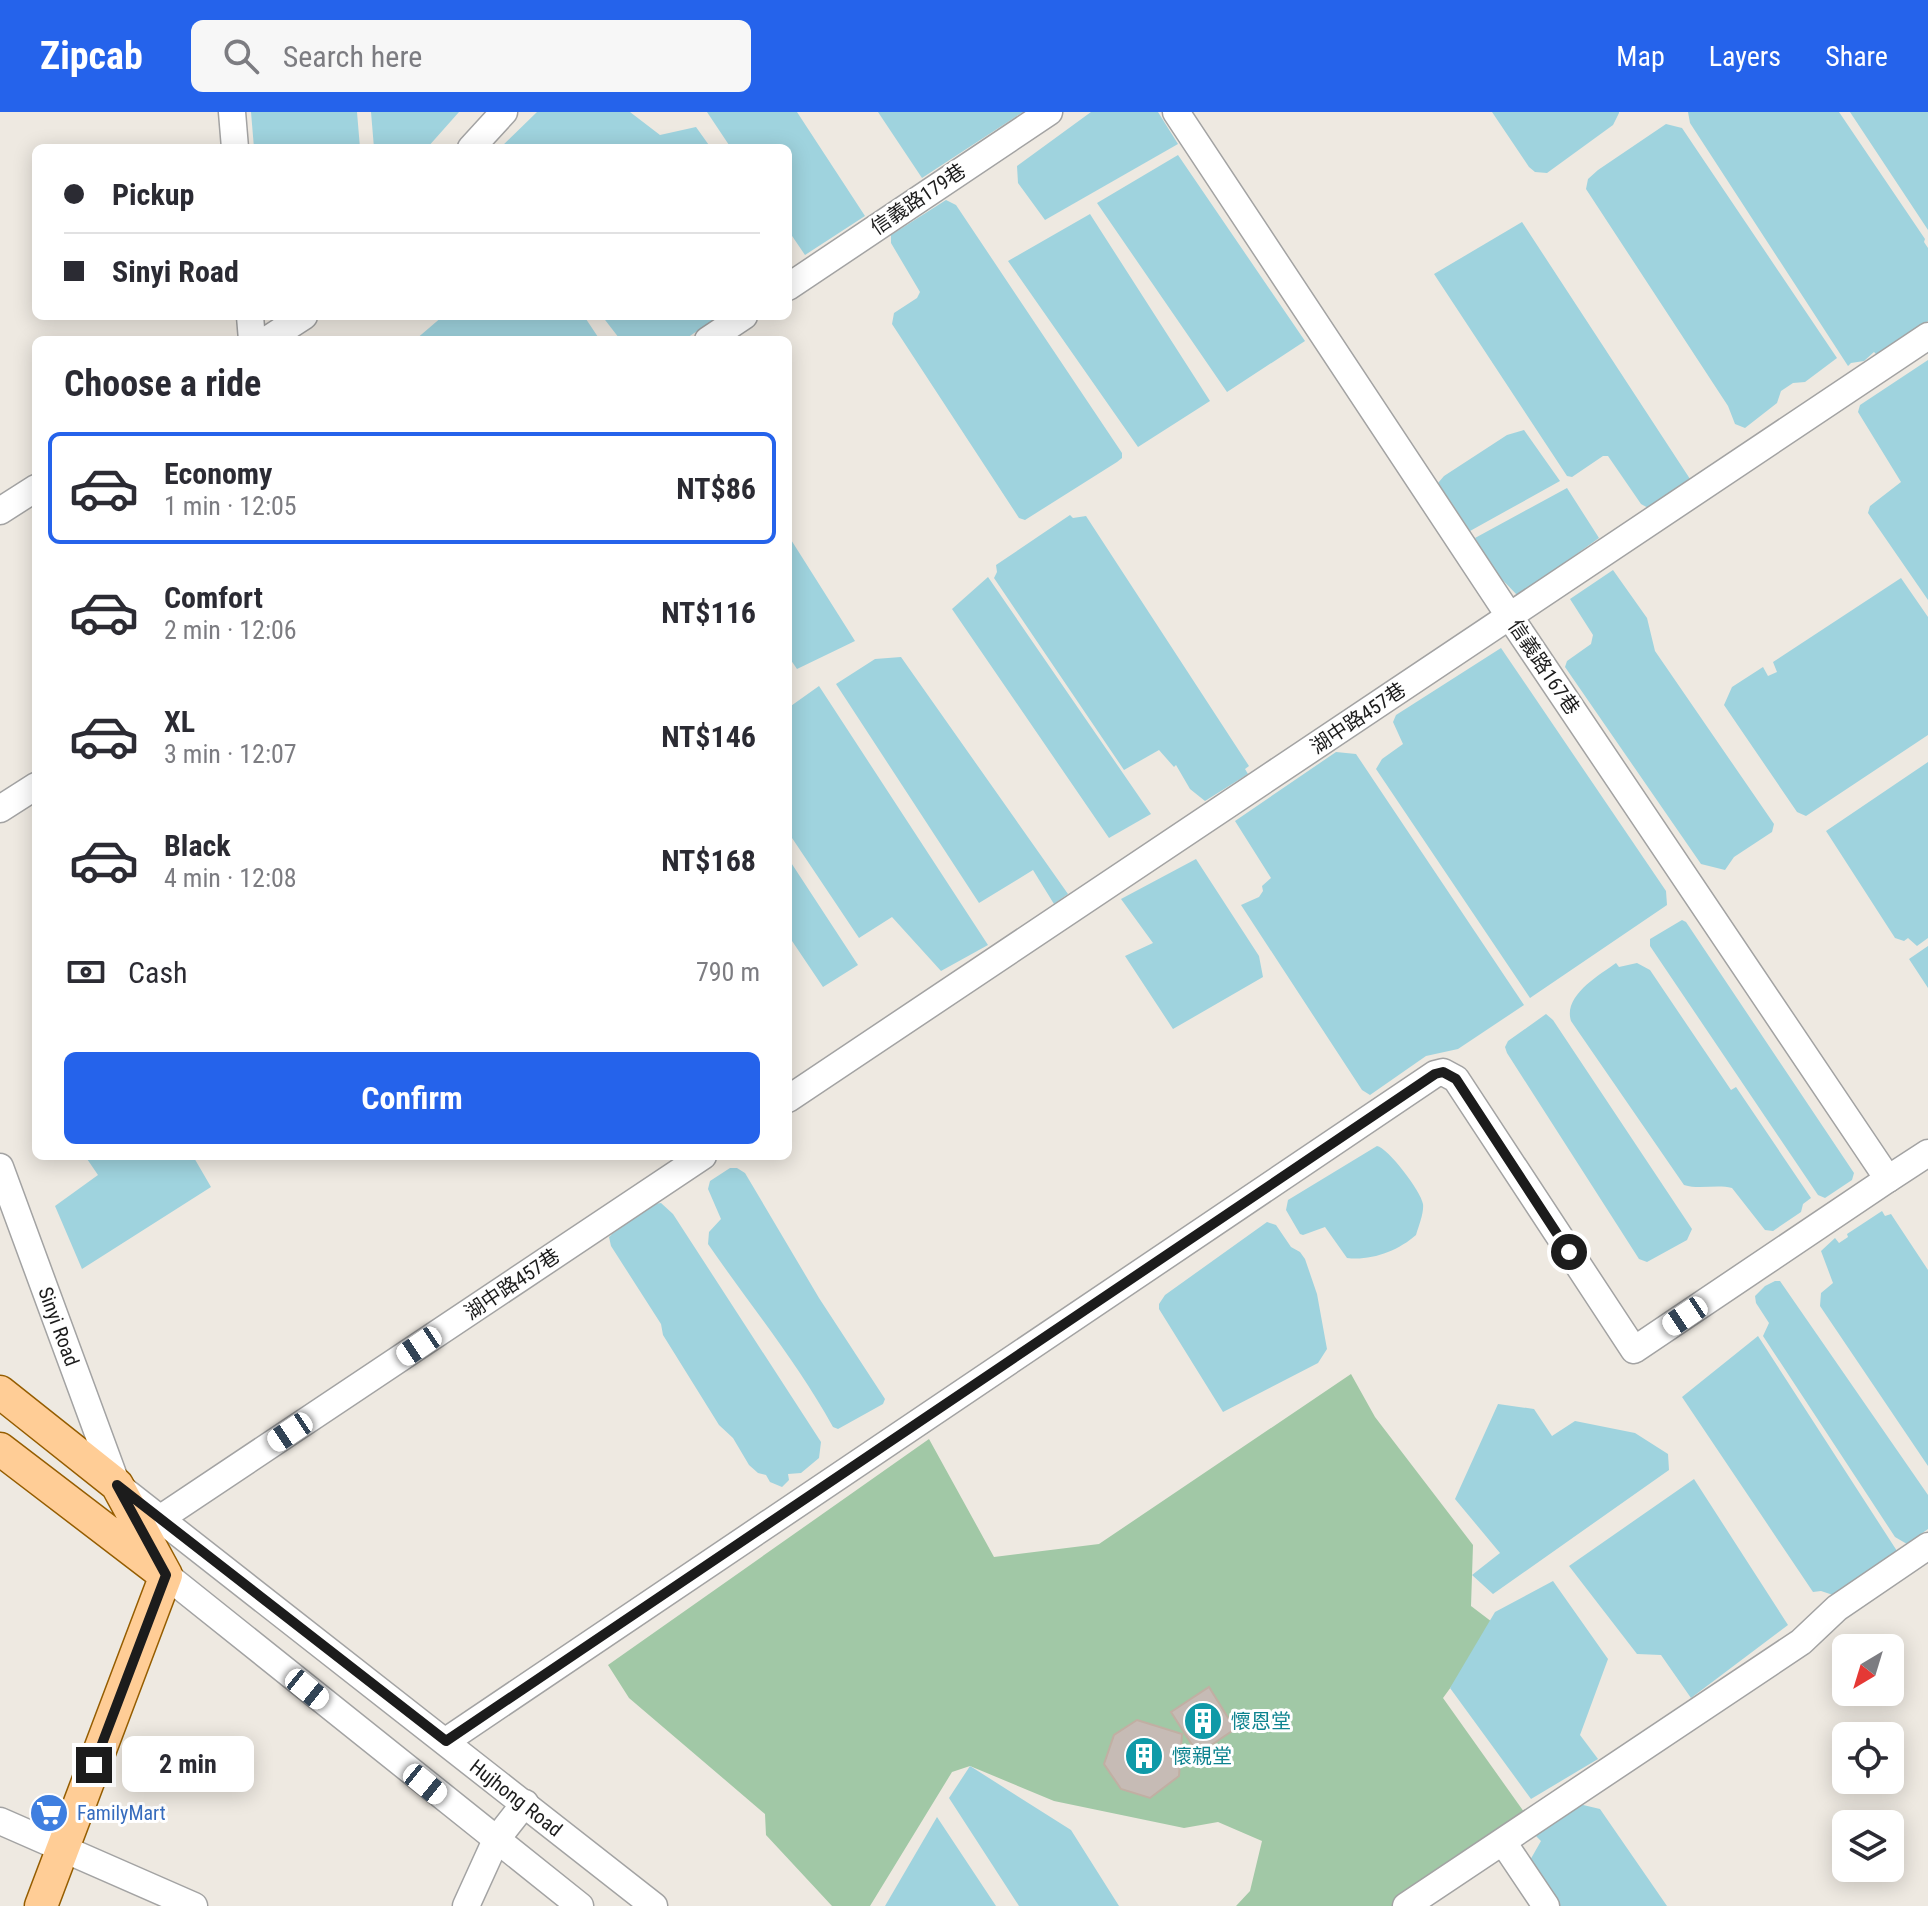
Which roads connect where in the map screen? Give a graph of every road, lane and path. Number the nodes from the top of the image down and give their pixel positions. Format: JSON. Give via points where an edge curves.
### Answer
{"nodes":[{"id":1,"x":232,"y":112,"type":"edge"},
{"id":2,"x":504,"y":112,"type":"edge"},
{"id":3,"x":1049,"y":112,"type":"edge"},
{"id":4,"x":1176,"y":112,"type":"edge"},
{"id":5,"x":235,"y":144,"type":"edge"},
{"id":6,"x":475,"y":144,"type":"edge"},
{"id":7,"x":792,"y":284,"type":"edge"},
{"id":8,"x":298,"y":320,"type":"edge"},
{"id":9,"x":738,"y":320,"type":"edge"},
{"id":10,"x":273,"y":336,"type":"edge"},
{"id":11,"x":714,"y":336,"type":"edge"},
{"id":12,"x":1928,"y":336,"type":"edge"},
{"id":13,"x":32,"y":491,"type":"edge"},
{"id":14,"x":0,"y":511,"type":"edge"},
{"id":15,"x":1510,"y":617,"type":"junction"},
{"id":16,"x":32,"y":789,"type":"edge"},
{"id":17,"x":0,"y":809,"type":"edge"},
{"id":18,"x":792,"y":1096,"type":"edge"},
{"id":19,"x":1928,"y":1153,"type":"edge"},
{"id":20,"x":697,"y":1160,"type":"edge"},
{"id":21,"x":0,"y":1167,"type":"edge"},
{"id":22,"x":1888,"y":1179,"type":"junction"},
{"id":23,"x":0,"y":1392,"type":"edge"},
{"id":24,"x":0,"y":1449,"type":"edge"},
{"id":25,"x":117,"y":1485,"type":"junction"},
{"id":26,"x":161,"y":1518,"type":"junction"},
{"id":27,"x":1928,"y":1546,"type":"edge"},
{"id":28,"x":166,"y":1575,"type":"junction"},
{"id":29,"x":446,"y":1741,"type":"junction"},
{"id":30,"x":525,"y":1803,"type":"junction"},
{"id":31,"x":0,"y":1821,"type":"edge"},
{"id":32,"x":496,"y":1840,"type":"junction"},
{"id":33,"x":1503,"y":1842,"type":"junction"},
{"id":34,"x":63,"y":1846,"type":"junction"},
{"id":35,"x":41,"y":1906,"type":"edge"},
{"id":36,"x":194,"y":1906,"type":"edge"},
{"id":37,"x":466,"y":1906,"type":"edge"},
{"id":38,"x":580,"y":1906,"type":"edge"},
{"id":39,"x":654,"y":1906,"type":"edge"},
{"id":40,"x":1406,"y":1906,"type":"edge"},
{"id":41,"x":1546,"y":1906,"type":"edge"}],
"edges":[{"from":1,"to":5,"type":"street"},
{"from":2,"to":6,"type":"street"},
{"from":3,"to":7,"type":"street","name":"信義路179巷"},
{"from":4,"to":15,"type":"street","name":"信義路167巷"},
{"from":8,"to":10,"type":"street"},
{"from":9,"to":11,"type":"street"},
{"from":12,"to":15,"type":"street","name":"湖中路457巷"},
{"from":13,"to":14,"type":"street"},
{"from":15,"to":18,"type":"street","name":"湖中路457巷"},
{"from":15,"to":22,"type":"street","name":"信義路167巷"},
{"from":16,"to":17,"type":"street"},
{"from":19,"to":22,"type":"street"},
{"from":20,"to":26,"type":"street","name":"湖中路457巷"},
{"from":21,"to":25,"type":"street","name":"Sinyi Road"},
{"from":22,"to":29,"type":"street","via":[[1634,1350],[1456,1079],[1435,1074]]},
{"from":23,"to":25,"type":"main road","name":"Hujhong Road"},
{"from":24,"to":28,"type":"main road"},
{"from":25,"to":26,"type":"street","name":"Hujhong Road"},
{"from":25,"to":28,"type":"main road"},
{"from":26,"to":29,"type":"street","name":"Hujhong Road"},
{"from":27,"to":33,"type":"street","via":[[1837,1608],[1801,1642]]},
{"from":28,"to":32,"type":"street"},
{"from":28,"to":34,"type":"main road"},
{"from":29,"to":30,"type":"street","name":"Hujhong Road"},
{"from":30,"to":32,"type":"street"},
{"from":30,"to":39,"type":"street","name":"Hujhong Road"},
{"from":31,"to":34,"type":"street"},
{"from":32,"to":37,"type":"street"},
{"from":32,"to":38,"type":"street"},
{"from":33,"to":40,"type":"street"},
{"from":33,"to":41,"type":"street"},
{"from":34,"to":35,"type":"main road"},
{"from":34,"to":36,"type":"street"}]}
